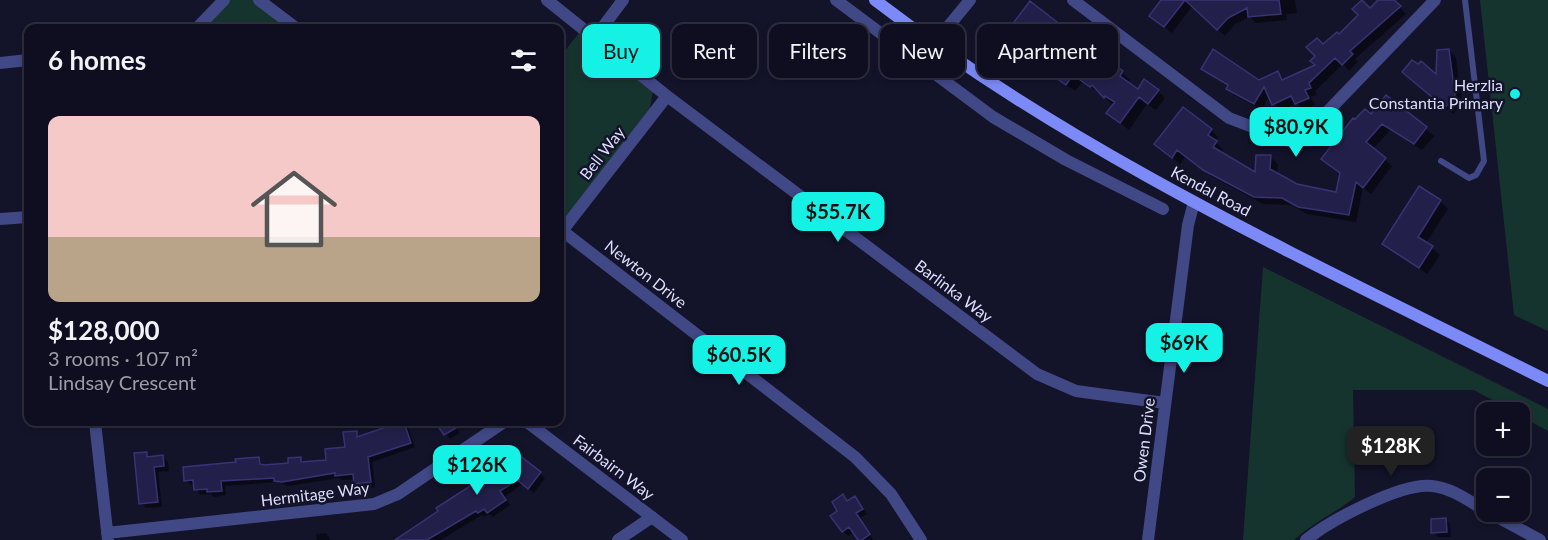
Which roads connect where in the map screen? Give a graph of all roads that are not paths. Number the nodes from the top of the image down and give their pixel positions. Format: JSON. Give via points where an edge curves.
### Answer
{"nodes":[{"id":1,"x":224,"y":0,"type":"edge"},
{"id":2,"x":259,"y":0,"type":"edge"},
{"id":3,"x":547,"y":0,"type":"edge"},
{"id":4,"x":623,"y":0,"type":"edge"},
{"id":5,"x":836,"y":0,"type":"edge"},
{"id":6,"x":875,"y":0,"type":"edge"},
{"id":7,"x":970,"y":0,"type":"edge"},
{"id":8,"x":1072,"y":0,"type":"edge"},
{"id":9,"x":1435,"y":0,"type":"edge"},
{"id":10,"x":1465,"y":0,"type":"edge"},
{"id":11,"x":201,"y":24,"type":"edge"},
{"id":12,"x":291,"y":24,"type":"edge"},
{"id":13,"x":605,"y":24,"type":"edge"},
{"id":14,"x":906,"y":24,"type":"edge"},
{"id":15,"x":950,"y":24,"type":"edge"},
{"id":16,"x":582,"y":26,"type":"edge"},
{"id":17,"x":24,"y":60,"type":"edge"},
{"id":18,"x":0,"y":63,"type":"edge"},
{"id":19,"x":965,"y":66,"type":"edge"},
{"id":20,"x":646,"y":78,"type":"edge"},
{"id":21,"x":668,"y":96,"type":"junction"},
{"id":22,"x":1441,"y":160,"type":"dead end"},
{"id":23,"x":1194,"y":202,"type":"junction"},
{"id":24,"x":1163,"y":209,"type":"dead end"},
{"id":25,"x":24,"y":217,"type":"edge"},
{"id":26,"x":0,"y":219,"type":"edge"},
{"id":27,"x":564,"y":226,"type":"edge"},
{"id":28,"x":564,"y":232,"type":"edge"},
{"id":29,"x":1548,"y":381,"type":"edge"},
{"id":30,"x":1166,"y":403,"type":"junction"},
{"id":31,"x":95,"y":426,"type":"edge"},
{"id":32,"x":498,"y":426,"type":"edge"},
{"id":33,"x":532,"y":426,"type":"edge"},
{"id":34,"x":1476,"y":505,"type":"edge"},
{"id":35,"x":652,"y":517,"type":"junction"},
{"id":36,"x":1507,"y":522,"type":"edge"},
{"id":37,"x":107,"y":537,"type":"edge"},
{"id":38,"x":915,"y":538,"type":"edge"},
{"id":39,"x":618,"y":540,"type":"edge"},
{"id":40,"x":682,"y":540,"type":"edge"},
{"id":41,"x":1148,"y":540,"type":"edge"},
{"id":42,"x":1306,"y":540,"type":"edge"},
{"id":43,"x":1540,"y":540,"type":"edge"}],
"edges":[{"from":1,"to":11,"type":"street"},
{"from":2,"to":12,"type":"street"},
{"from":3,"to":16,"type":"street","name":"Barlinka Way"},
{"from":4,"to":13,"type":"street"},
{"from":5,"to":24,"type":"street","via":[[993,117],[1066,160]]},
{"from":6,"to":14,"type":"main road","name":"Kendal Road"},
{"from":7,"to":15,"type":"street"},
{"from":8,"to":9,"type":"street","via":[[1229,118],[1292,142],[1304,136]]},
{"from":10,"to":22,"type":"lane","via":[[1484,162],[1476,175],[1469,178]]},
{"from":17,"to":18,"type":"street"},
{"from":19,"to":23,"type":"main road","name":"Kendal Road","via":[[1031,109]]},
{"from":20,"to":21,"type":"street","name":"Barlinka Way"},
{"from":21,"to":27,"type":"street","name":"Bell Way"},
{"from":21,"to":30,"type":"street","name":"Barlinka Way","via":[[1037,374],[1076,391]]},
{"from":23,"to":29,"type":"main road","name":"Kendal Road"},
{"from":23,"to":30,"type":"street","name":"Owen Drive"},
{"from":25,"to":26,"type":"street"},
{"from":28,"to":38,"type":"street","name":"Newton Drive","via":[[855,457],[891,494]]},
{"from":30,"to":41,"type":"street","name":"Owen Drive"},
{"from":31,"to":37,"type":"street"},
{"from":32,"to":37,"type":"street","name":"Hermitage Way","via":[[398,494],[379,502]]},
{"from":33,"to":35,"type":"street","name":"Fairbairn Way"},
{"from":34,"to":42,"type":"street","via":[[1448,489],[1414,486],[1327,525]]},
{"from":35,"to":39,"type":"street"},
{"from":35,"to":40,"type":"street","name":"Fairbairn Way"},
{"from":36,"to":43,"type":"street"}]}
